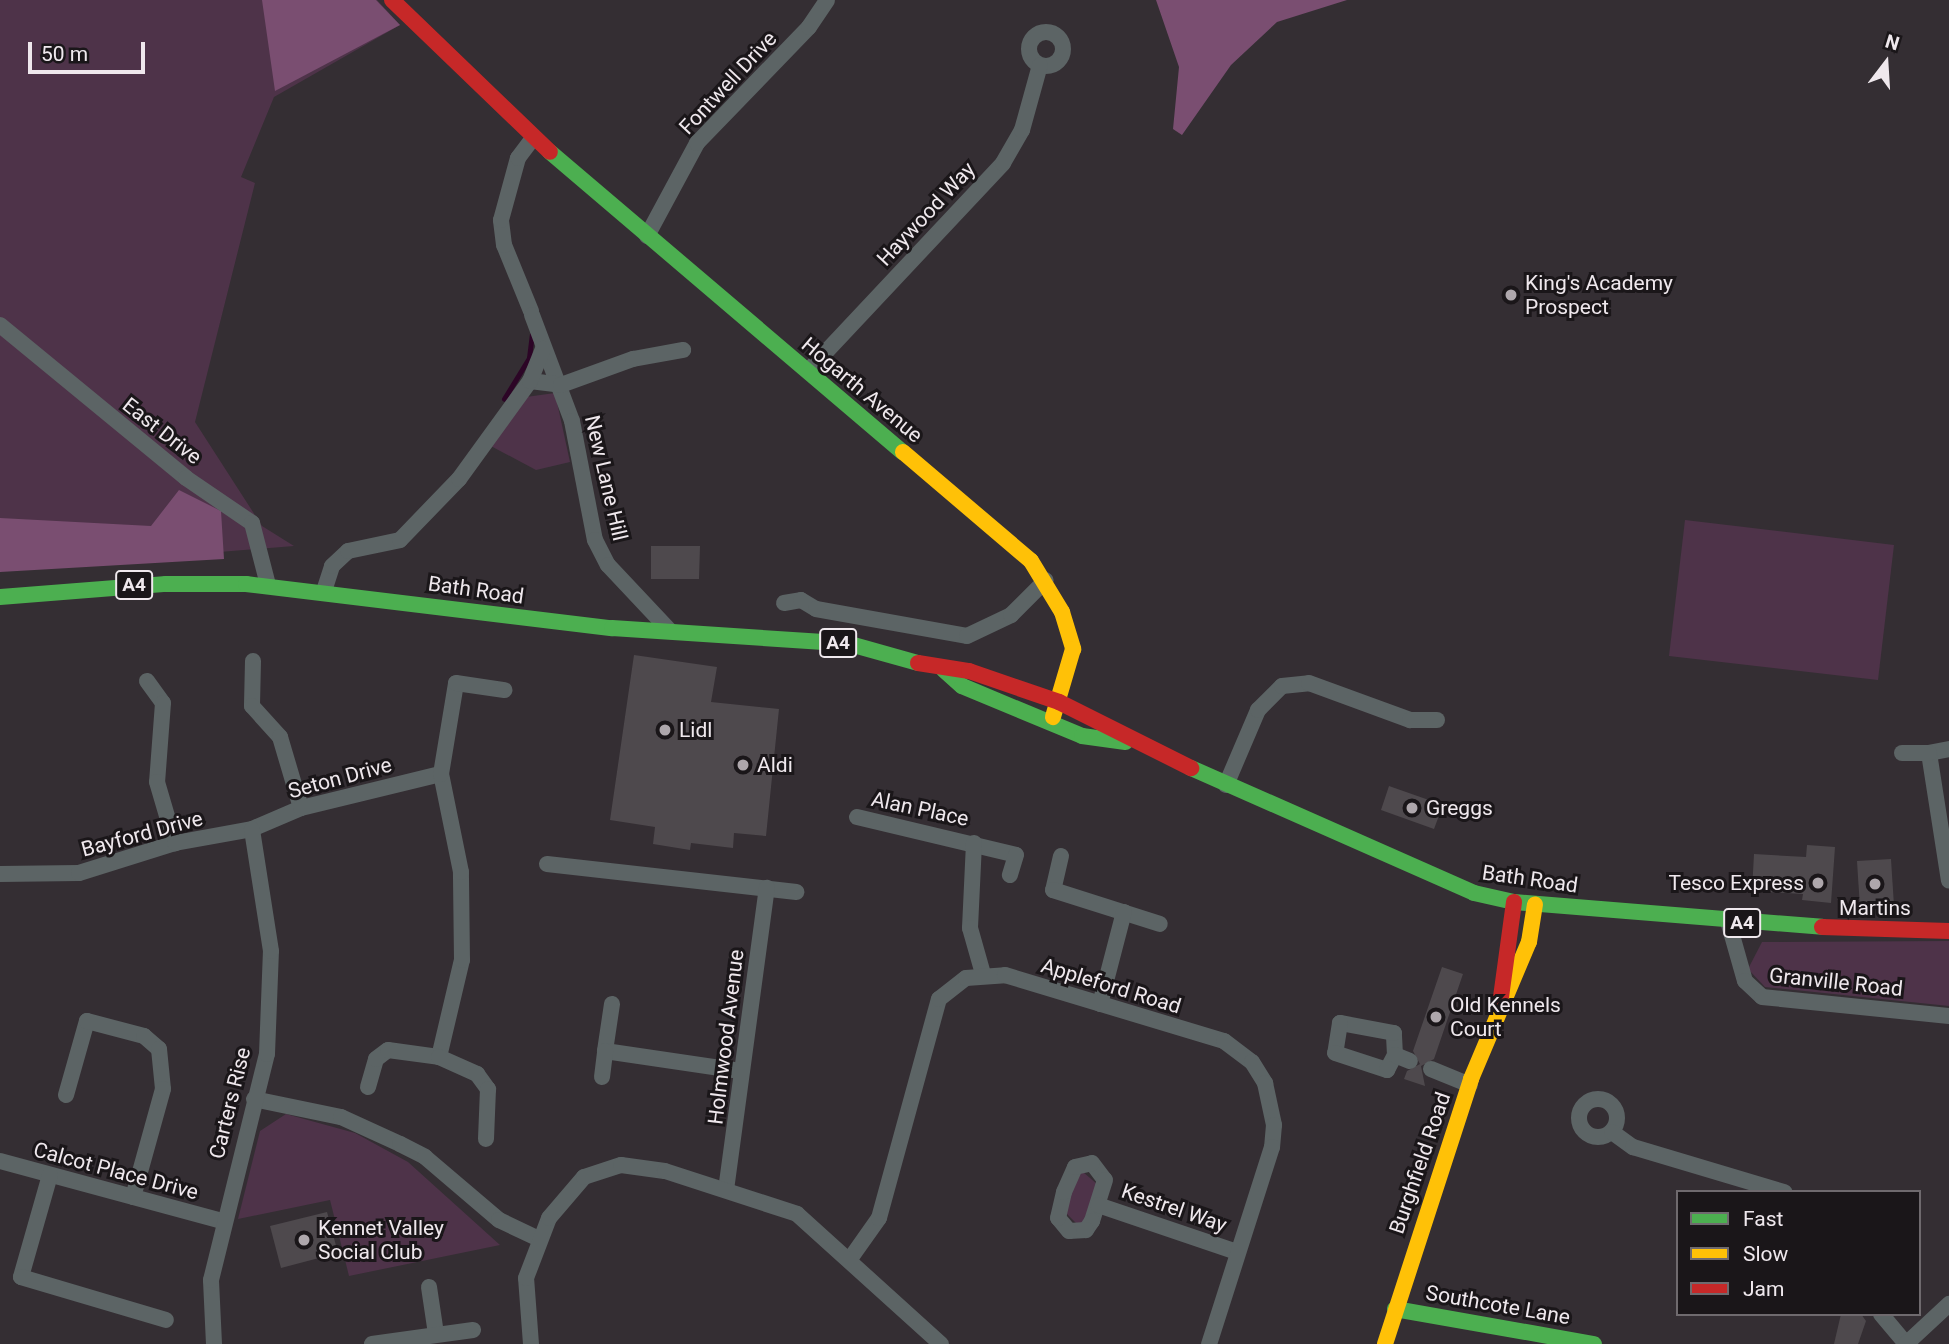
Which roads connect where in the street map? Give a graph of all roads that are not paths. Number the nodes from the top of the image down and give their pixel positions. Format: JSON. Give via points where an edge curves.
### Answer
{"nodes":[{"id":1,"x":392,"y":0,"type":"edge"},
{"id":2,"x":827,"y":0,"type":"edge"},
{"id":3,"x":1040,"y":65,"type":"dead end"},
{"id":4,"x":533,"y":138,"type":"junction"},
{"id":5,"x":647,"y":236,"type":"junction"},
{"id":6,"x":0,"y":325,"type":"edge"},
{"id":7,"x":543,"y":348,"type":"junction"},
{"id":8,"x":683,"y":350,"type":"dead end"},
{"id":9,"x":808,"y":371,"type":"junction"},
{"id":10,"x":530,"y":381,"type":"junction"},
{"id":11,"x":561,"y":384,"type":"junction"},
{"id":12,"x":1046,"y":580,"type":"junction"},
{"id":13,"x":268,"y":585,"type":"junction"},
{"id":14,"x":324,"y":591,"type":"junction"},
{"id":15,"x":0,"y":597,"type":"edge"},
{"id":16,"x":784,"y":603,"type":"dead end"},
{"id":17,"x":670,"y":631,"type":"junction"},
{"id":18,"x":253,"y":661,"type":"dead end"},
{"id":19,"x":944,"y":670,"type":"junction"},
{"id":20,"x":147,"y":681,"type":"dead end"},
{"id":21,"x":504,"y":690,"type":"dead end"},
{"id":22,"x":1059,"y":702,"type":"junction"},
{"id":23,"x":1437,"y":720,"type":"dead end"},
{"id":24,"x":1051,"y":722,"type":"junction"},
{"id":25,"x":1135,"y":743,"type":"junction"},
{"id":26,"x":1949,"y":749,"type":"edge"},
{"id":27,"x":1902,"y":753,"type":"dead end"},
{"id":28,"x":1929,"y":753,"type":"junction"},
{"id":29,"x":441,"y":774,"type":"junction"},
{"id":30,"x":1226,"y":785,"type":"junction"},
{"id":31,"x":301,"y":808,"type":"junction"},
{"id":32,"x":857,"y":817,"type":"dead end"},
{"id":33,"x":252,"y":828,"type":"junction"},
{"id":34,"x":176,"y":843,"type":"junction"},
{"id":35,"x":974,"y":843,"type":"junction"},
{"id":36,"x":1061,"y":856,"type":"dead end"},
{"id":37,"x":547,"y":864,"type":"dead end"},
{"id":38,"x":0,"y":874,"type":"edge"},
{"id":39,"x":1010,"y":875,"type":"dead end"},
{"id":40,"x":1949,"y":880,"type":"edge"},
{"id":41,"x":767,"y":888,"type":"junction"},
{"id":42,"x":796,"y":892,"type":"dead end"},
{"id":43,"x":1514,"y":902,"type":"junction"},
{"id":44,"x":1535,"y":904,"type":"junction"},
{"id":45,"x":1124,"y":912,"type":"junction"},
{"id":46,"x":1727,"y":921,"type":"junction"},
{"id":47,"x":1160,"y":924,"type":"dead end"},
{"id":48,"x":1949,"y":932,"type":"edge"},
{"id":49,"x":983,"y":974,"type":"junction"},
{"id":50,"x":1501,"y":999,"type":"junction"},
{"id":51,"x":612,"y":1004,"type":"dead end"},
{"id":52,"x":1100,"y":1004,"type":"junction"},
{"id":53,"x":1949,"y":1016,"type":"edge"},
{"id":54,"x":605,"y":1051,"type":"junction"},
{"id":55,"x":439,"y":1057,"type":"junction"},
{"id":56,"x":1431,"y":1069,"type":"dead end"},
{"id":57,"x":741,"y":1072,"type":"junction"},
{"id":58,"x":602,"y":1077,"type":"dead end"},
{"id":59,"x":1470,"y":1085,"type":"junction"},
{"id":60,"x":368,"y":1087,"type":"dead end"},
{"id":61,"x":66,"y":1095,"type":"dead end"},
{"id":62,"x":254,"y":1099,"type":"junction"},
{"id":63,"x":1612,"y":1132,"type":"dead end"},
{"id":64,"x":486,"y":1139,"type":"dead end"},
{"id":65,"x":0,"y":1161,"type":"edge"},
{"id":66,"x":50,"y":1175,"type":"junction"},
{"id":67,"x":726,"y":1190,"type":"junction"},
{"id":68,"x":1777,"y":1190,"type":"edge"},
{"id":69,"x":133,"y":1197,"type":"junction"},
{"id":70,"x":1098,"y":1205,"type":"dead end"},
{"id":71,"x":222,"y":1221,"type":"junction"},
{"id":72,"x":539,"y":1239,"type":"junction"},
{"id":73,"x":1237,"y":1252,"type":"junction"},
{"id":74,"x":850,"y":1259,"type":"junction"},
{"id":75,"x":429,"y":1287,"type":"dead end"},
{"id":76,"x":1949,"y":1304,"type":"edge"},
{"id":77,"x":1395,"y":1308,"type":"junction"},
{"id":78,"x":1883,"y":1316,"type":"edge"},
{"id":79,"x":166,"y":1320,"type":"dead end"},
{"id":80,"x":473,"y":1330,"type":"dead end"},
{"id":81,"x":926,"y":1331,"type":"junction"},
{"id":82,"x":436,"y":1334,"type":"junction"},
{"id":83,"x":214,"y":1344,"type":"edge"},
{"id":84,"x":372,"y":1344,"type":"edge"},
{"id":85,"x":531,"y":1344,"type":"edge"},
{"id":86,"x":915,"y":1344,"type":"edge"},
{"id":87,"x":941,"y":1344,"type":"edge"},
{"id":88,"x":1209,"y":1344,"type":"edge"},
{"id":89,"x":1385,"y":1344,"type":"edge"},
{"id":90,"x":1594,"y":1344,"type":"edge"},
{"id":91,"x":1906,"y":1344,"type":"edge"}],
"edges":[{"from":1,"to":4,"type":"main road"},
{"from":2,"to":5,"type":"street","name":"Fontwell Drive","via":[[809,27],[697,143]]},
{"from":3,"to":9,"type":"street","name":"Haywood Way","via":[[1022,130],[1003,163]]},
{"from":4,"to":5,"type":"main road","name":"Hogarth Avenue"},
{"from":4,"to":7,"type":"street","name":"New Lane Hill","via":[[518,158],[500,220],[504,245]]},
{"from":5,"to":9,"type":"main road","name":"Hogarth Avenue"},
{"from":6,"to":13,"type":"street","name":"East Drive","via":[[186,478],[253,523]]},
{"from":7,"to":10,"type":"street"},
{"from":7,"to":11,"type":"street","name":"New Lane Hill"},
{"from":8,"to":11,"type":"street","via":[[633,359]]},
{"from":9,"to":12,"type":"main road","name":"Hogarth Avenue","via":[[1005,538]]},
{"from":10,"to":11,"type":"street"},
{"from":10,"to":14,"type":"street","via":[[459,479],[400,540],[348,551],[331,566]]},
{"from":11,"to":17,"type":"street","name":"New Lane Hill","via":[[595,540],[608,565]]},
{"from":12,"to":16,"type":"street","via":[[1011,615],[967,636],[828,612],[801,600]]},
{"from":12,"to":22,"type":"main road","name":"Hogarth Avenue","via":[[1073,649]]},
{"from":13,"to":14,"type":"main road","name":"Bath Road","number":"A4"},
{"from":13,"to":15,"type":"main road","name":"Bath Road","number":"A4","via":[[166,584]]},
{"from":14,"to":17,"type":"main road","name":"Bath Road","number":"A4"},
{"from":17,"to":19,"type":"main road","name":"Bath Road","number":"A4","via":[[850,644]]},
{"from":18,"to":31,"type":"street","via":[[251,706],[280,737]]},
{"from":19,"to":22,"type":"main road","name":"Bath Road","number":"A4","via":[[970,671]]},
{"from":19,"to":24,"type":"main road","name":"Bath Road","number":"A4","via":[[962,686]]},
{"from":20,"to":34,"type":"street","via":[[163,703],[157,782]]},
{"from":21,"to":29,"type":"street","via":[[456,683]]},
{"from":22,"to":24,"type":"main road","name":"Hogarth Avenue"},
{"from":22,"to":25,"type":"main road","name":"Bath Road","number":"A4"},
{"from":23,"to":30,"type":"street","via":[[1410,720],[1309,683],[1282,686],[1258,710]]},
{"from":24,"to":25,"type":"main road","name":"Bath Road","number":"A4","via":[[1104,741]]},
{"from":25,"to":30,"type":"main road","name":"Bath Road","number":"A4"},
{"from":26,"to":28,"type":"street"},
{"from":27,"to":28,"type":"street"},
{"from":28,"to":40,"type":"street"},
{"from":29,"to":31,"type":"street","name":"Seton Drive"},
{"from":29,"to":55,"type":"street","via":[[461,872],[461,960]]},
{"from":30,"to":43,"type":"main road","name":"Bath Road","number":"A4","via":[[1419,873]]},
{"from":31,"to":33,"type":"street","name":"Seton Drive"},
{"from":32,"to":35,"type":"street","name":"Alan Place"},
{"from":33,"to":34,"type":"street","name":"Bayford Drive"},
{"from":33,"to":62,"type":"street","name":"Carters Rise","via":[[271,951],[267,1054]]},
{"from":34,"to":38,"type":"street","name":"Bayford Drive","via":[[79,873]]},
{"from":35,"to":39,"type":"street","name":"Alan Place","via":[[1016,855]]},
{"from":35,"to":49,"type":"street","name":"Alan Place","via":[[970,928]]},
{"from":36,"to":45,"type":"street","via":[[1053,890]]},
{"from":37,"to":41,"type":"street"},
{"from":41,"to":42,"type":"street"},
{"from":41,"to":57,"type":"street","name":"Holmwood Avenue"},
{"from":43,"to":44,"type":"main road","name":"Bath Road","number":"A4"},
{"from":43,"to":50,"type":"main road","name":"Burghfield Road"},
{"from":44,"to":46,"type":"main road","name":"Bath Road","number":"A4"},
{"from":44,"to":50,"type":"main road","name":"Burghfield Road","via":[[1529,942]]},
{"from":45,"to":47,"type":"street"},
{"from":45,"to":52,"type":"street"},
{"from":46,"to":48,"type":"main road","name":"Bath Road","number":"A4"},
{"from":46,"to":53,"type":"street","name":"Granville Road","via":[[1745,981],[1762,997]]},
{"from":49,"to":52,"type":"street","name":"Appleford Road"},
{"from":49,"to":74,"type":"street","via":[[950,986],[939,999],[879,1218]]},
{"from":50,"to":59,"type":"main road","name":"Burghfield Road"},
{"from":51,"to":54,"type":"street"},
{"from":52,"to":73,"type":"street","name":"Appleford Road","via":[[1224,1041],[1252,1062],[1265,1083],[1273,1113],[1272,1147]]},
{"from":54,"to":57,"type":"street"},
{"from":54,"to":58,"type":"street"},
{"from":55,"to":60,"type":"street","via":[[388,1050],[376,1059]]},
{"from":55,"to":64,"type":"street","via":[[477,1074],[488,1089]]},
{"from":56,"to":59,"type":"street"},
{"from":57,"to":67,"type":"street","name":"Holmwood Avenue"},
{"from":59,"to":77,"type":"main road","name":"Burghfield Road"},
{"from":61,"to":69,"type":"street","via":[[87,1021],[144,1036],[159,1049],[163,1089]]},
{"from":62,"to":71,"type":"street","name":"Carters Rise"},
{"from":62,"to":72,"type":"street","via":[[341,1118],[400,1144],[425,1157],[499,1220]]},
{"from":63,"to":68,"type":"street","via":[[1633,1147]]},
{"from":65,"to":66,"type":"street","name":"Calcot Place Drive"},
{"from":66,"to":69,"type":"street","name":"Calcot Place Drive"},
{"from":66,"to":79,"type":"street","via":[[21,1277]]},
{"from":67,"to":72,"type":"street","via":[[639,1166],[601,1169],[564,1194]]},
{"from":67,"to":74,"type":"street","via":[[797,1214]]},
{"from":69,"to":71,"type":"street","name":"Calcot Place Drive"},
{"from":70,"to":73,"type":"street","name":"Kestrel Way"},
{"from":71,"to":83,"type":"street","name":"Carters Rise","via":[[211,1280]]},
{"from":72,"to":85,"type":"street","via":[[526,1278]]},
{"from":73,"to":88,"type":"street","name":"Appleford Road"},
{"from":74,"to":81,"type":"street"},
{"from":75,"to":82,"type":"street"},
{"from":76,"to":91,"type":"street"},
{"from":77,"to":89,"type":"main road","name":"Burghfield Road"},
{"from":77,"to":90,"type":"main road","name":"Southcote Lane"},
{"from":78,"to":91,"type":"street"},
{"from":80,"to":82,"type":"street"},
{"from":81,"to":86,"type":"street"},
{"from":81,"to":87,"type":"street"},
{"from":82,"to":84,"type":"street"}]}
